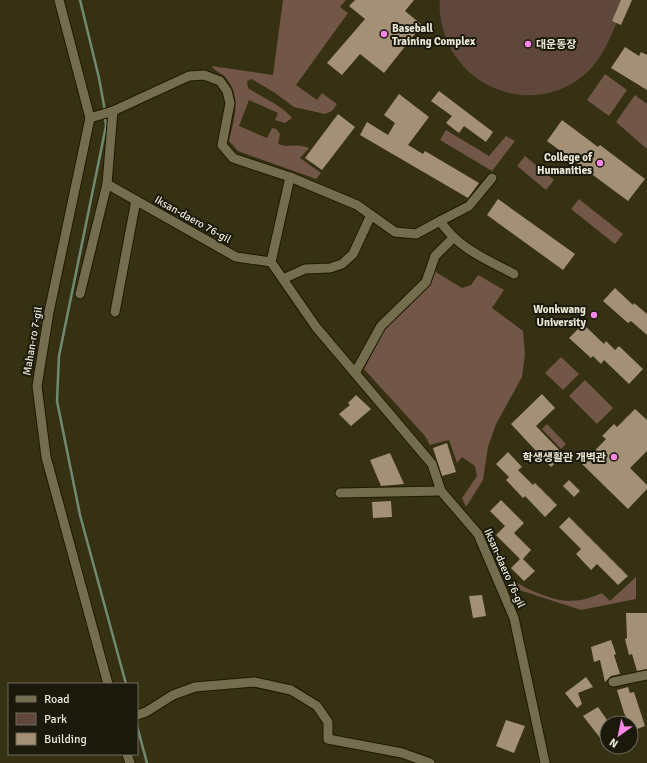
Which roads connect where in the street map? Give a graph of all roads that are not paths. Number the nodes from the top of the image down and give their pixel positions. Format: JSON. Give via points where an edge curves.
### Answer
{"nodes":[{"id":1,"x":59,"y":0,"type":"edge"},
{"id":2,"x":111,"y":111,"type":"junction"},
{"id":3,"x":90,"y":118,"type":"junction"},
{"id":4,"x":290,"y":177,"type":"junction"},
{"id":5,"x":492,"y":178,"type":"dead end"},
{"id":6,"x":107,"y":184,"type":"junction"},
{"id":7,"x":136,"y":200,"type":"junction"},
{"id":8,"x":371,"y":215,"type":"junction"},
{"id":9,"x":440,"y":221,"type":"junction"},
{"id":10,"x":453,"y":238,"type":"junction"},
{"id":11,"x":271,"y":262,"type":"junction"},
{"id":12,"x":514,"y":274,"type":"dead end"},
{"id":13,"x":282,"y":279,"type":"junction"},
{"id":14,"x":80,"y":294,"type":"dead end"},
{"id":15,"x":114,"y":312,"type":"dead end"},
{"id":16,"x":355,"y":373,"type":"junction"},
{"id":17,"x":441,"y":491,"type":"junction"},
{"id":18,"x":340,"y":493,"type":"dead end"},
{"id":19,"x":647,"y":675,"type":"edge"},
{"id":20,"x":613,"y":682,"type":"dead end"},
{"id":21,"x":108,"y":683,"type":"edge"},
{"id":22,"x":138,"y":714,"type":"edge"},
{"id":23,"x":430,"y":763,"type":"edge"},
{"id":24,"x":545,"y":763,"type":"edge"}],
"edges":[{"from":1,"to":3,"type":"street","name":"Mahan-ro 7-gil"},
{"from":2,"to":3,"type":"street"},
{"from":2,"to":4,"type":"street","via":[[188,76],[204,75],[220,81],[227,91],[230,104],[222,145],[233,158]]},
{"from":2,"to":6,"type":"street"},
{"from":3,"to":21,"type":"street","name":"Mahan-ro 7-gil","via":[[49,312],[37,386],[46,457]]},
{"from":4,"to":8,"type":"street","via":[[357,205]]},
{"from":4,"to":11,"type":"street"},
{"from":5,"to":9,"type":"street","via":[[469,206]]},
{"from":6,"to":7,"type":"street","name":"Iksan-daero 76-gil"},
{"from":6,"to":14,"type":"street"},
{"from":7,"to":11,"type":"street","name":"Iksan-daero 76-gil","via":[[236,257]]},
{"from":7,"to":15,"type":"street"},
{"from":8,"to":9,"type":"street","via":[[395,232],[416,234]]},
{"from":8,"to":13,"type":"street","via":[[353,254],[342,264],[330,268],[305,269]]},
{"from":9,"to":10,"type":"street"},
{"from":10,"to":12,"type":"street"},
{"from":10,"to":16,"type":"street","via":[[435,256],[426,282],[381,326]]},
{"from":11,"to":13,"type":"street","name":"Iksan-daero 76-gil"},
{"from":13,"to":16,"type":"street","name":"Iksan-daero 76-gil","via":[[316,327]]},
{"from":16,"to":17,"type":"street","name":"Iksan-daero 76-gil","via":[[432,464]]},
{"from":17,"to":18,"type":"street"},
{"from":17,"to":24,"type":"street","name":"Iksan-daero 76-gil","via":[[478,534],[514,618]]},
{"from":19,"to":20,"type":"street"},
{"from":22,"to":23,"type":"street","via":[[173,695],[195,687],[254,682],[291,690],[317,706],[328,722],[328,739],[402,753]]}]}
